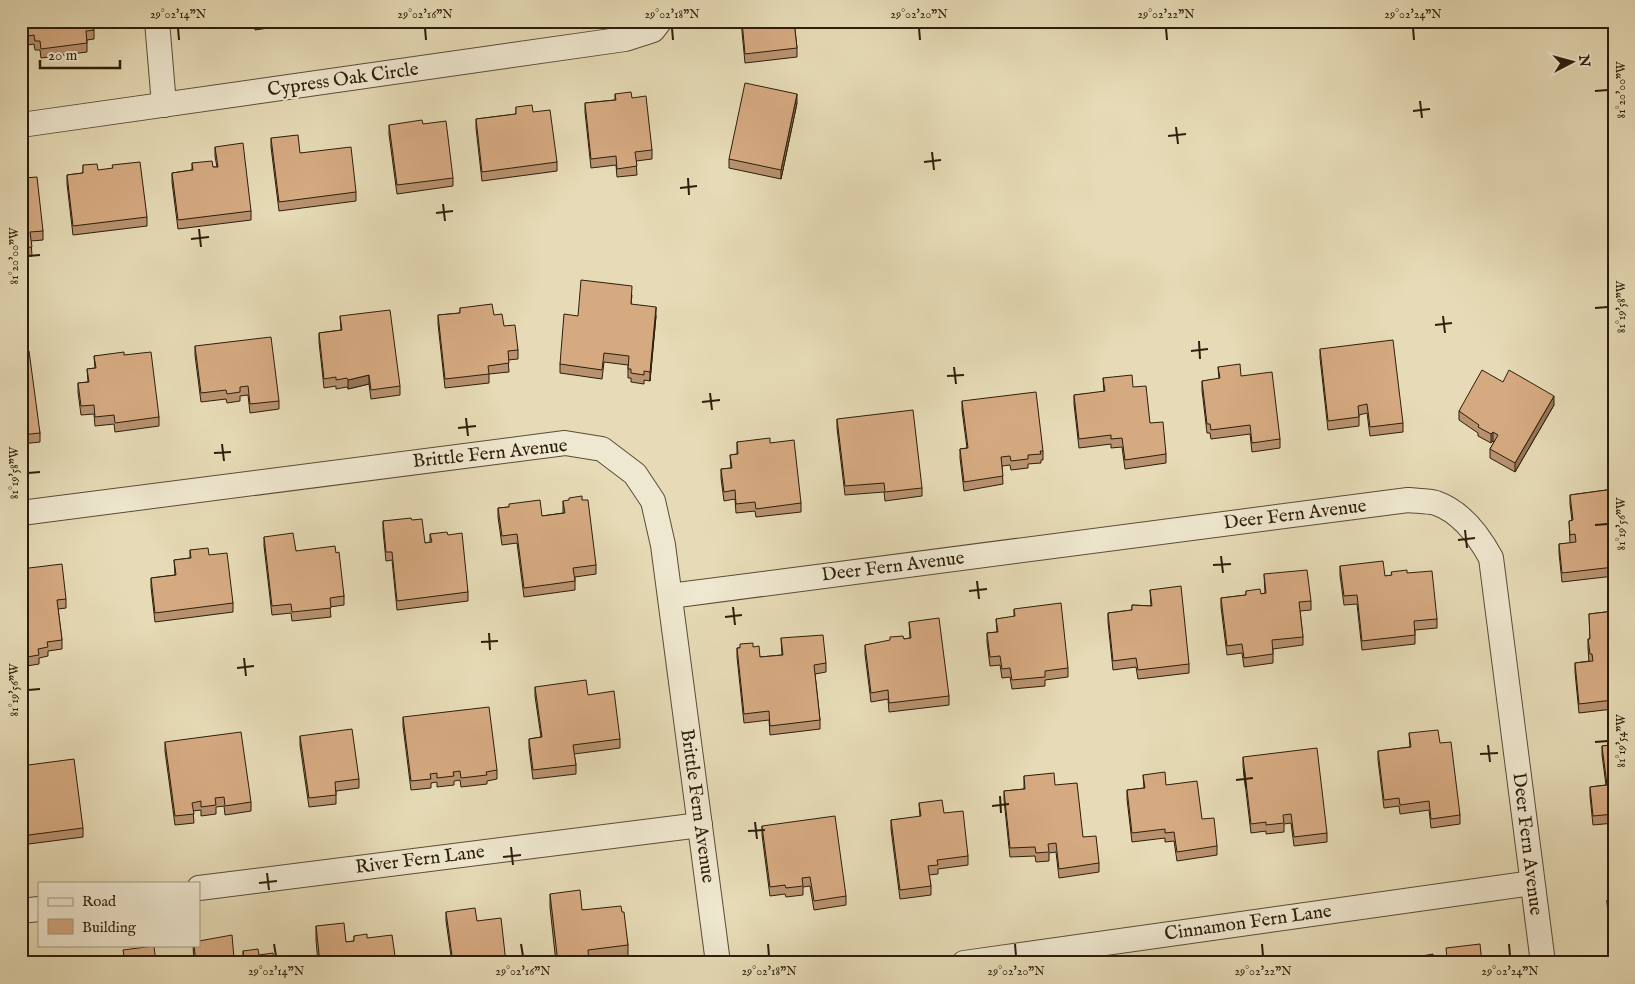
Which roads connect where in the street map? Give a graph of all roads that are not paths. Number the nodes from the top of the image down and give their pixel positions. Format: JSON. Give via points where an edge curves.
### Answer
{"nodes":[{"id":1,"x":157,"y":21,"type":"edge"},
{"id":2,"x":660,"y":21,"type":"edge"},
{"id":3,"x":164,"y":105,"type":"junction"},
{"id":4,"x":21,"y":125,"type":"edge"},
{"id":5,"x":21,"y":513,"type":"edge"},
{"id":6,"x":670,"y":596,"type":"junction"},
{"id":7,"x":700,"y":824,"type":"junction"},
{"id":8,"x":1532,"y":884,"type":"junction"},
{"id":9,"x":200,"y":888,"type":"edge"},
{"id":10,"x":38,"y":909,"type":"edge"},
{"id":11,"x":21,"y":911,"type":"edge"},
{"id":12,"x":718,"y":963,"type":"edge"},
{"id":13,"x":964,"y":963,"type":"edge"},
{"id":14,"x":1543,"y":963,"type":"edge"}],
"edges":[{"from":1,"to":3,"type":"street"},
{"from":2,"to":3,"type":"street","name":"Cypress Oak Circle","via":[[653,30],[625,40]]},
{"from":3,"to":4,"type":"street","name":"Cypress Oak Circle"},
{"from":5,"to":6,"type":"street","name":"Brittle Fern Avenue","via":[[565,443],[602,449],[635,474],[653,501]]},
{"from":6,"to":7,"type":"street","name":"Brittle Fern Avenue"},
{"from":6,"to":8,"type":"street","name":"Deer Fern Avenue","via":[[1408,500],[1436,503],[1461,518],[1492,558]]},
{"from":7,"to":9,"type":"street","name":"River Fern Lane"},
{"from":7,"to":12,"type":"street","name":"Brittle Fern Avenue"},
{"from":8,"to":13,"type":"street","name":"Cinnamon Fern Lane"},
{"from":8,"to":14,"type":"street","name":"Deer Fern Avenue"},
{"from":10,"to":11,"type":"street"}]}
